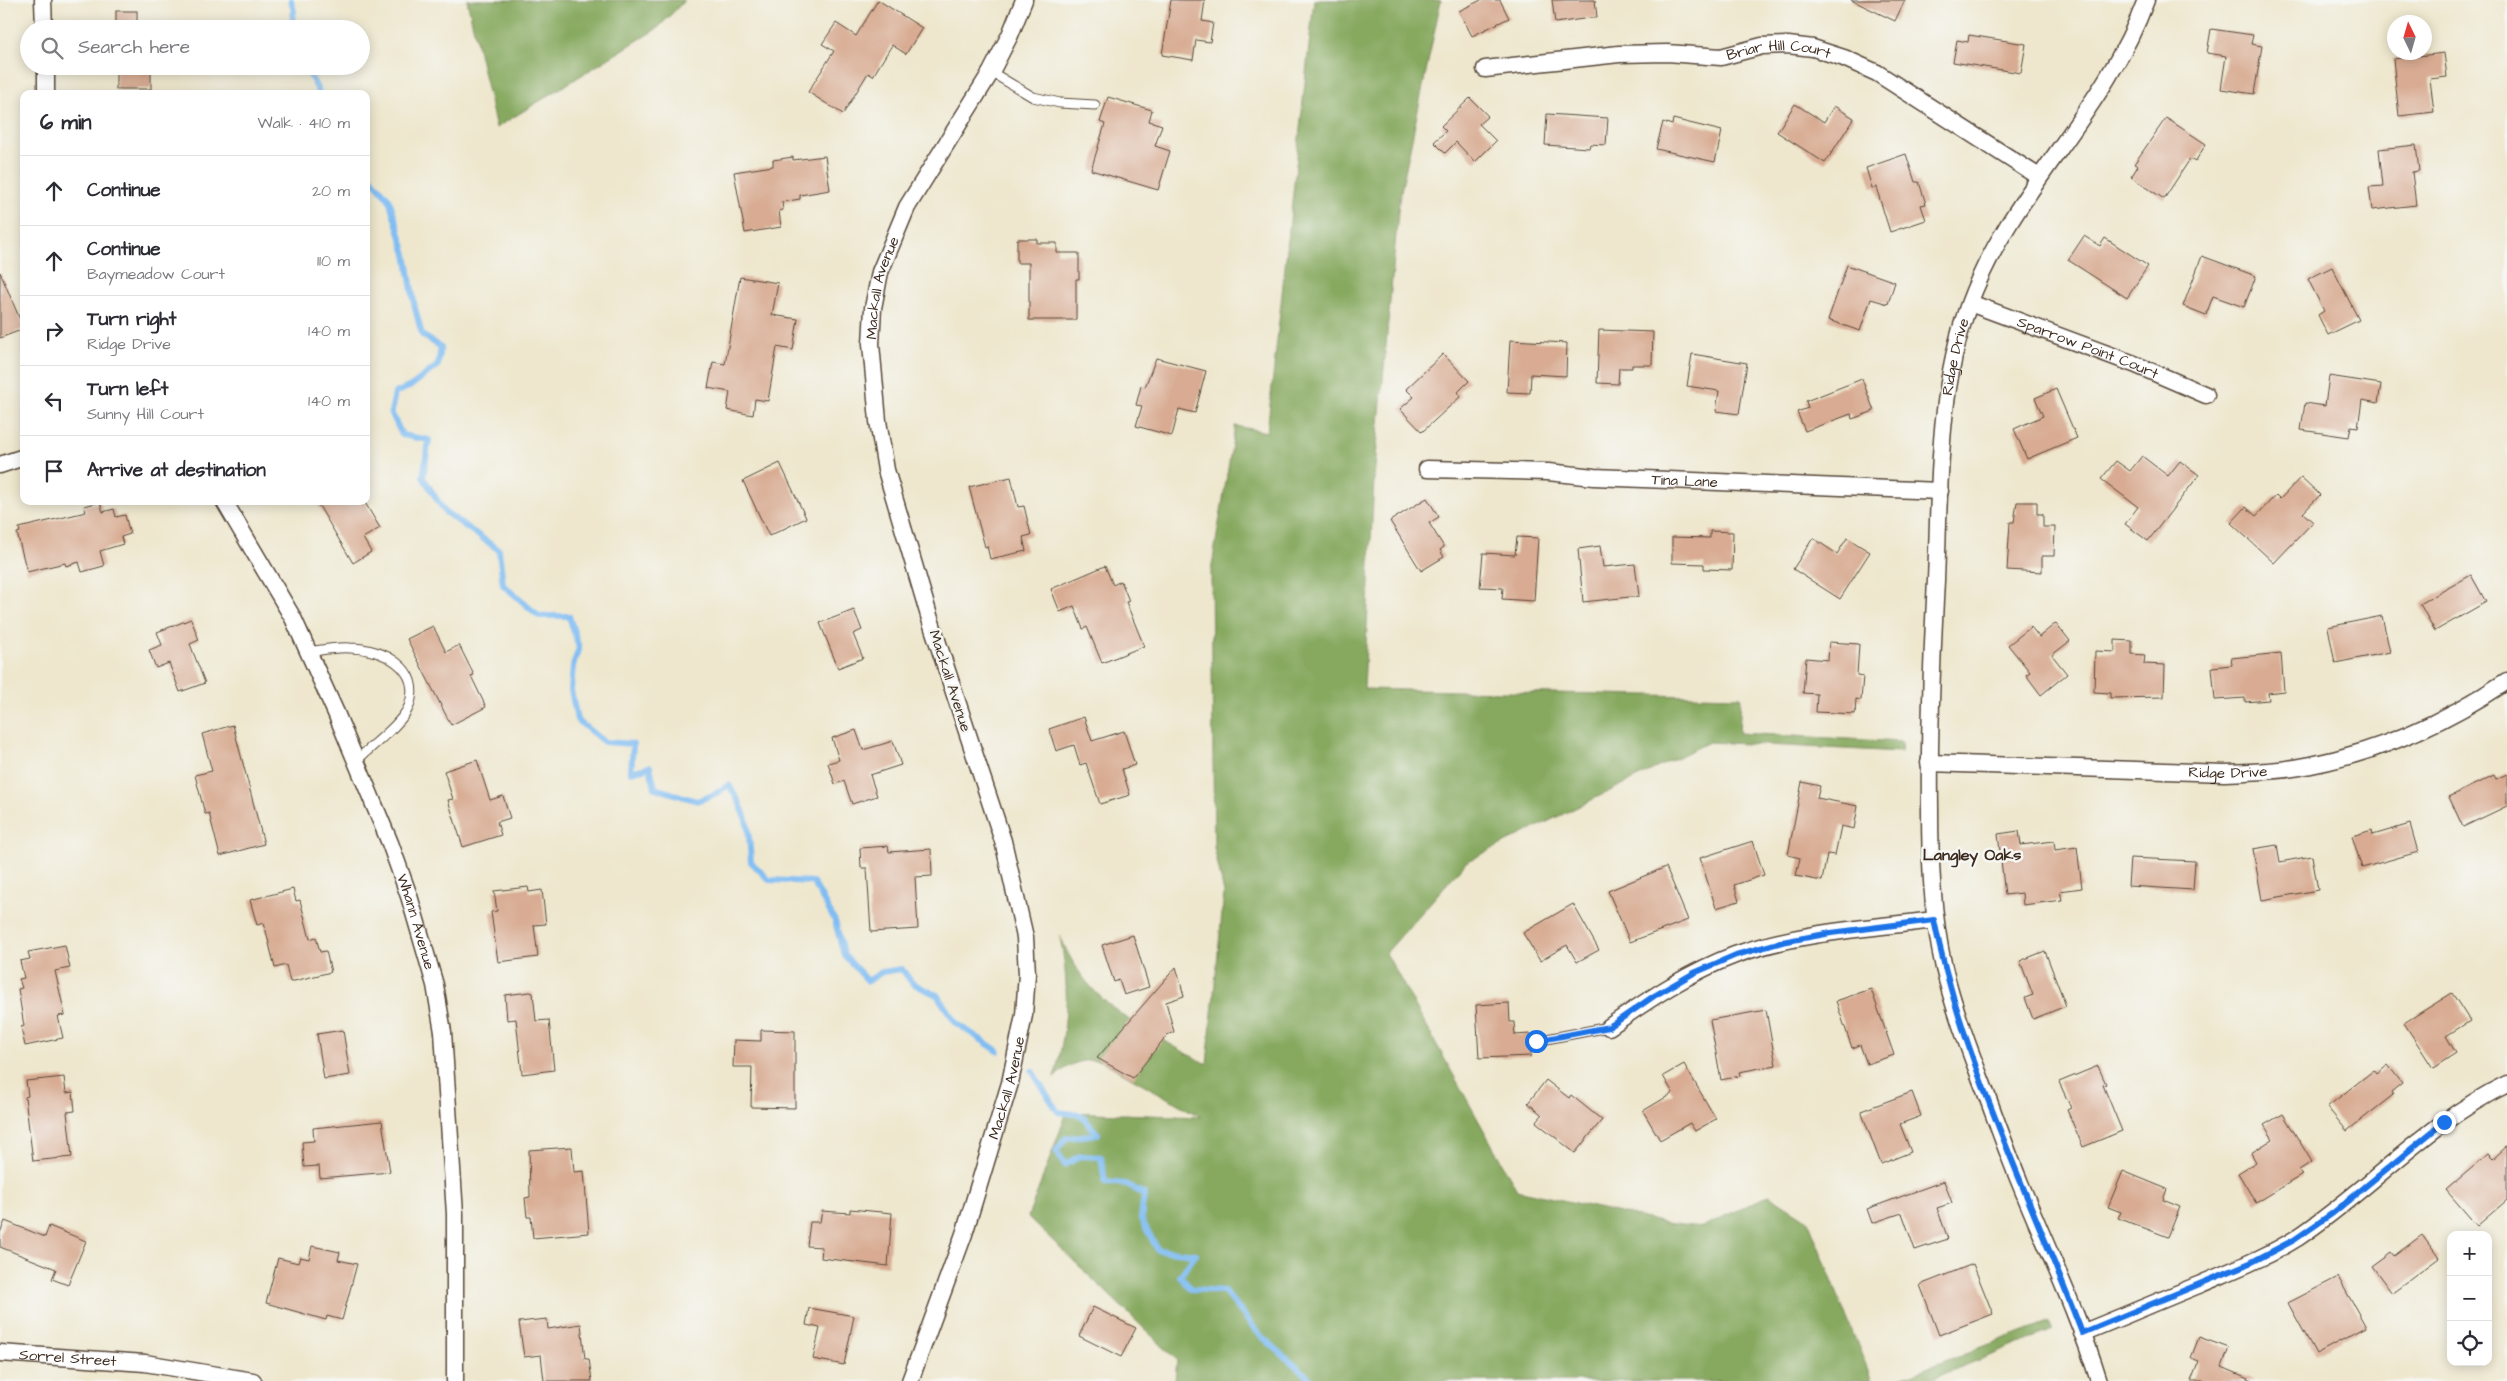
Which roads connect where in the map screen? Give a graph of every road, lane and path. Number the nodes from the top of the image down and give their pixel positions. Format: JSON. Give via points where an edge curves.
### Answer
{"nodes":[{"id":1,"x":43,"y":0,"type":"edge"},
{"id":2,"x":1024,"y":0,"type":"edge"},
{"id":3,"x":2146,"y":0,"type":"edge"},
{"id":4,"x":44,"y":20,"type":"edge"},
{"id":5,"x":1484,"y":69,"type":"dead end"},
{"id":6,"x":991,"y":72,"type":"junction"},
{"id":7,"x":46,"y":75,"type":"edge"},
{"id":8,"x":46,"y":90,"type":"edge"},
{"id":9,"x":1095,"y":105,"type":"dead end"},
{"id":10,"x":2039,"y":177,"type":"junction"},
{"id":11,"x":1970,"y":303,"type":"junction"},
{"id":12,"x":2206,"y":395,"type":"dead end"},
{"id":13,"x":20,"y":458,"type":"edge"},
{"id":14,"x":0,"y":465,"type":"edge"},
{"id":15,"x":1427,"y":469,"type":"dead end"},
{"id":16,"x":1940,"y":491,"type":"junction"},
{"id":17,"x":226,"y":505,"type":"edge"},
{"id":18,"x":308,"y":652,"type":"junction"},
{"id":19,"x":2507,"y":681,"type":"edge"},
{"id":20,"x":356,"y":761,"type":"junction"},
{"id":21,"x":1929,"y":763,"type":"junction"},
{"id":22,"x":1934,"y":920,"type":"junction"},
{"id":23,"x":1609,"y":1027,"type":"joint"},
{"id":24,"x":1536,"y":1041,"type":"dead end"},
{"id":25,"x":2507,"y":1084,"type":"edge"},
{"id":26,"x":2082,"y":1333,"type":"junction"},
{"id":27,"x":0,"y":1353,"type":"edge"},
{"id":28,"x":253,"y":1381,"type":"edge"},
{"id":29,"x":455,"y":1381,"type":"edge"},
{"id":30,"x":910,"y":1381,"type":"edge"},
{"id":31,"x":2100,"y":1381,"type":"edge"}],
"edges":[{"from":1,"to":4,"type":"street"},
{"from":2,"to":6,"type":"street","name":"Mackall Avenue"},
{"from":3,"to":10,"type":"street","name":"Ridge Drive","via":[[2114,67]]},
{"from":5,"to":10,"type":"street","name":"Briar Hill Court","via":[[1619,54],[1721,57],[1762,46],[1813,48],[1877,73]]},
{"from":6,"to":9,"type":"lane","via":[[1033,97]]},
{"from":6,"to":30,"type":"street","name":"Mackall Avenue","via":[[907,207],[880,272],[873,308],[871,344],[886,470],[930,619],[1003,841],[1019,901],[1027,974],[1024,1015],[1010,1083],[964,1234]]},
{"from":7,"to":8,"type":"street"},
{"from":10,"to":11,"type":"street","name":"Ridge Drive","via":[[1989,258]]},
{"from":11,"to":12,"type":"street","name":"Sparrow Point Court","via":[[2134,364]]},
{"from":11,"to":16,"type":"street","name":"Ridge Drive","via":[[1948,380]]},
{"from":13,"to":14,"type":"street"},
{"from":15,"to":16,"type":"street","name":"Tina Lane"},
{"from":16,"to":21,"type":"street","name":"Ridge Drive"},
{"from":17,"to":18,"type":"street","name":"Whann Avenue","via":[[261,561]]},
{"from":18,"to":20,"type":"street","name":"Whann Avenue"},
{"from":18,"to":20,"type":"lane","via":[[351,648],[378,653],[402,665],[411,684],[409,707],[390,730]]},
{"from":19,"to":21,"type":"street","name":"Ridge Drive","via":[[2443,719],[2397,740],[2357,755],[2310,766],[2224,773]]},
{"from":20,"to":29,"type":"street","name":"Whann Avenue","via":[[409,896],[435,985],[443,1032],[456,1214]]},
{"from":21,"to":22,"type":"street","name":"Ridge Drive"},
{"from":22,"to":23,"type":"street","via":[[1821,935],[1736,955],[1694,973]]},
{"from":22,"to":26,"type":"street","name":"Ridge Drive","via":[[1944,969],[1970,1052],[2018,1180]]},
{"from":23,"to":24,"type":"lane"},
{"from":25,"to":26,"type":"street","via":[[2444,1122],[2333,1213],[2294,1240],[2250,1263]]},
{"from":26,"to":31,"type":"street","name":"Ridge Drive"},
{"from":27,"to":28,"type":"street","name":"Sorrel Street","via":[[145,1363]]}]}
